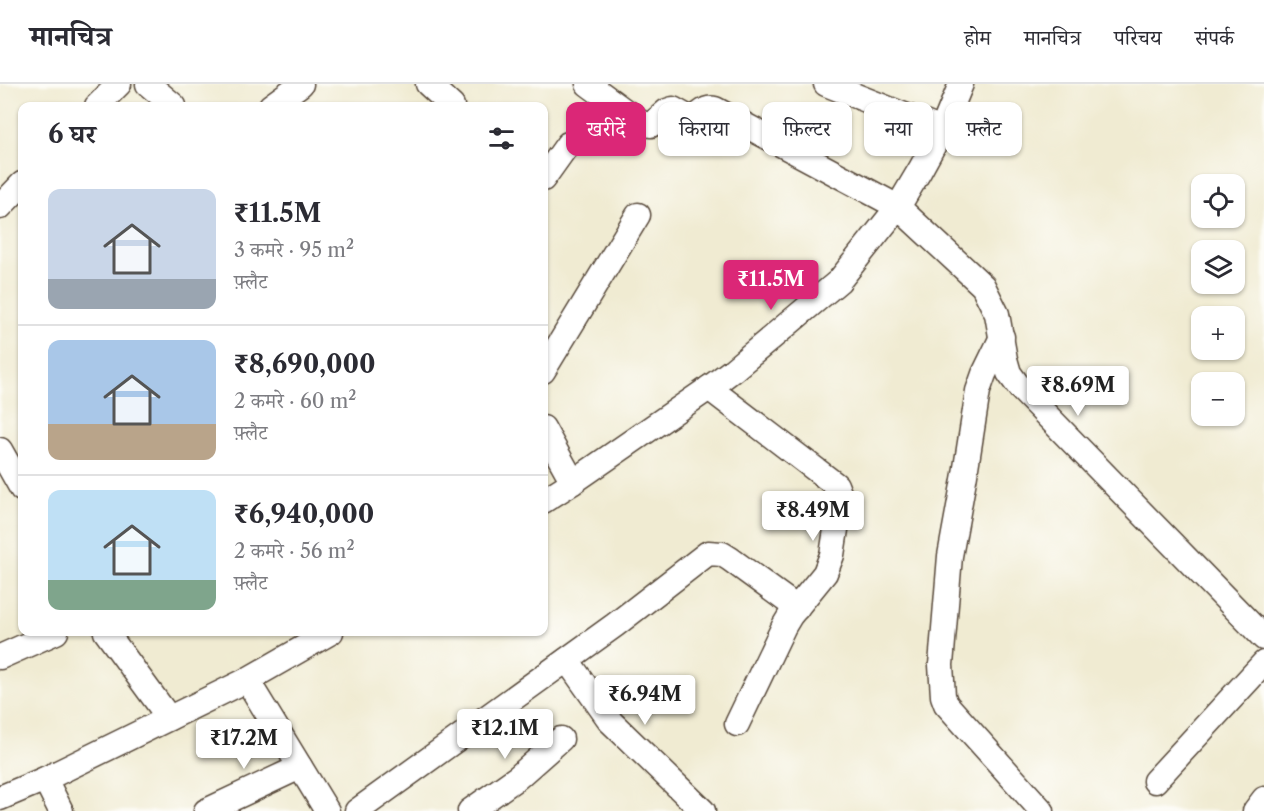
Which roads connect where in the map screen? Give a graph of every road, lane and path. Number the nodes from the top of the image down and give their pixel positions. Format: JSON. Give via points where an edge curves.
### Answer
{"nodes":[{"id":1,"x":119,"y":84,"type":"edge"},
{"id":2,"x":148,"y":84,"type":"edge"},
{"id":3,"x":302,"y":84,"type":"edge"},
{"id":4,"x":429,"y":84,"type":"edge"},
{"id":5,"x":588,"y":84,"type":"edge"},
{"id":6,"x":826,"y":84,"type":"edge"},
{"id":7,"x":961,"y":84,"type":"edge"},
{"id":8,"x":610,"y":100,"type":"junction"},
{"id":9,"x":101,"y":102,"type":"edge"},
{"id":10,"x":169,"y":102,"type":"edge"},
{"id":11,"x":277,"y":102,"type":"edge"},
{"id":12,"x":448,"y":102,"type":"edge"},
{"id":13,"x":942,"y":130,"type":"junction"},
{"id":14,"x":548,"y":172,"type":"edge"},
{"id":15,"x":18,"y":188,"type":"edge"},
{"id":16,"x":0,"y":207,"type":"edge"},
{"id":17,"x":898,"y":207,"type":"junction"},
{"id":18,"x":638,"y":215,"type":"dead end"},
{"id":19,"x":1002,"y":337,"type":"junction"},
{"id":20,"x":548,"y":363,"type":"edge"},
{"id":21,"x":710,"y":388,"type":"junction"},
{"id":22,"x":548,"y":437,"type":"edge"},
{"id":23,"x":7,"y":454,"type":"edge"},
{"id":24,"x":18,"y":480,"type":"edge"},
{"id":25,"x":573,"y":482,"type":"junction"},
{"id":26,"x":548,"y":498,"type":"edge"},
{"id":27,"x":797,"y":608,"type":"junction"},
{"id":28,"x":47,"y":636,"type":"edge"},
{"id":29,"x":113,"y":636,"type":"edge"},
{"id":30,"x":324,"y":636,"type":"edge"},
{"id":31,"x":1264,"y":638,"type":"edge"},
{"id":32,"x":0,"y":657,"type":"edge"},
{"id":33,"x":567,"y":660,"type":"junction"},
{"id":34,"x":1264,"y":663,"type":"edge"},
{"id":35,"x":247,"y":680,"type":"junction"},
{"id":36,"x":169,"y":718,"type":"junction"},
{"id":37,"x":736,"y":724,"type":"dead end"},
{"id":38,"x":561,"y":739,"type":"dead end"},
{"id":39,"x":300,"y":767,"type":"junction"},
{"id":40,"x":45,"y":780,"type":"junction"},
{"id":41,"x":1155,"y":781,"type":"dead end"},
{"id":42,"x":0,"y":798,"type":"edge"},
{"id":43,"x":1264,"y":799,"type":"edge"},
{"id":44,"x":61,"y":811,"type":"edge"},
{"id":45,"x":206,"y":811,"type":"edge"},
{"id":46,"x":327,"y":811,"type":"edge"},
{"id":47,"x":357,"y":811,"type":"edge"},
{"id":48,"x":470,"y":811,"type":"edge"},
{"id":49,"x":703,"y":811,"type":"edge"},
{"id":50,"x":1042,"y":811,"type":"edge"},
{"id":51,"x":1255,"y":811,"type":"edge"}],
"edges":[{"from":1,"to":9,"type":"street"},
{"from":2,"to":10,"type":"street"},
{"from":3,"to":11,"type":"street"},
{"from":4,"to":12,"type":"street"},
{"from":5,"to":8,"type":"street"},
{"from":6,"to":13,"type":"street"},
{"from":7,"to":13,"type":"street"},
{"from":8,"to":14,"type":"street","via":[[584,139],[568,144]]},
{"from":8,"to":17,"type":"street","via":[[641,123],[651,125],[667,111],[691,118],[706,109],[715,109]]},
{"from":13,"to":17,"type":"street"},
{"from":15,"to":16,"type":"street"},
{"from":17,"to":19,"type":"street","via":[[983,286],[997,314]]},
{"from":17,"to":21,"type":"street","via":[[839,281]]},
{"from":18,"to":20,"type":"street"},
{"from":19,"to":31,"type":"street","via":[[1009,373],[1020,387]]},
{"from":19,"to":50,"type":"street","via":[[978,391],[950,556],[941,665],[943,696]]},
{"from":21,"to":25,"type":"street"},
{"from":21,"to":27,"type":"street","via":[[836,485],[840,504],[829,566]]},
{"from":22,"to":25,"type":"street"},
{"from":23,"to":24,"type":"street"},
{"from":25,"to":26,"type":"street"},
{"from":27,"to":33,"type":"street","via":[[722,554],[708,553]]},
{"from":27,"to":37,"type":"street","via":[[784,626]]},
{"from":28,"to":32,"type":"street"},
{"from":29,"to":36,"type":"street"},
{"from":30,"to":35,"type":"street"},
{"from":33,"to":47,"type":"street"},
{"from":33,"to":49,"type":"street","via":[[611,722]]},
{"from":34,"to":41,"type":"street"},
{"from":35,"to":36,"type":"street"},
{"from":35,"to":39,"type":"street"},
{"from":36,"to":40,"type":"street"},
{"from":38,"to":48,"type":"street","via":[[518,777]]},
{"from":39,"to":45,"type":"street"},
{"from":39,"to":46,"type":"street"},
{"from":40,"to":42,"type":"street"},
{"from":40,"to":44,"type":"street"},
{"from":43,"to":51,"type":"street"}]}
